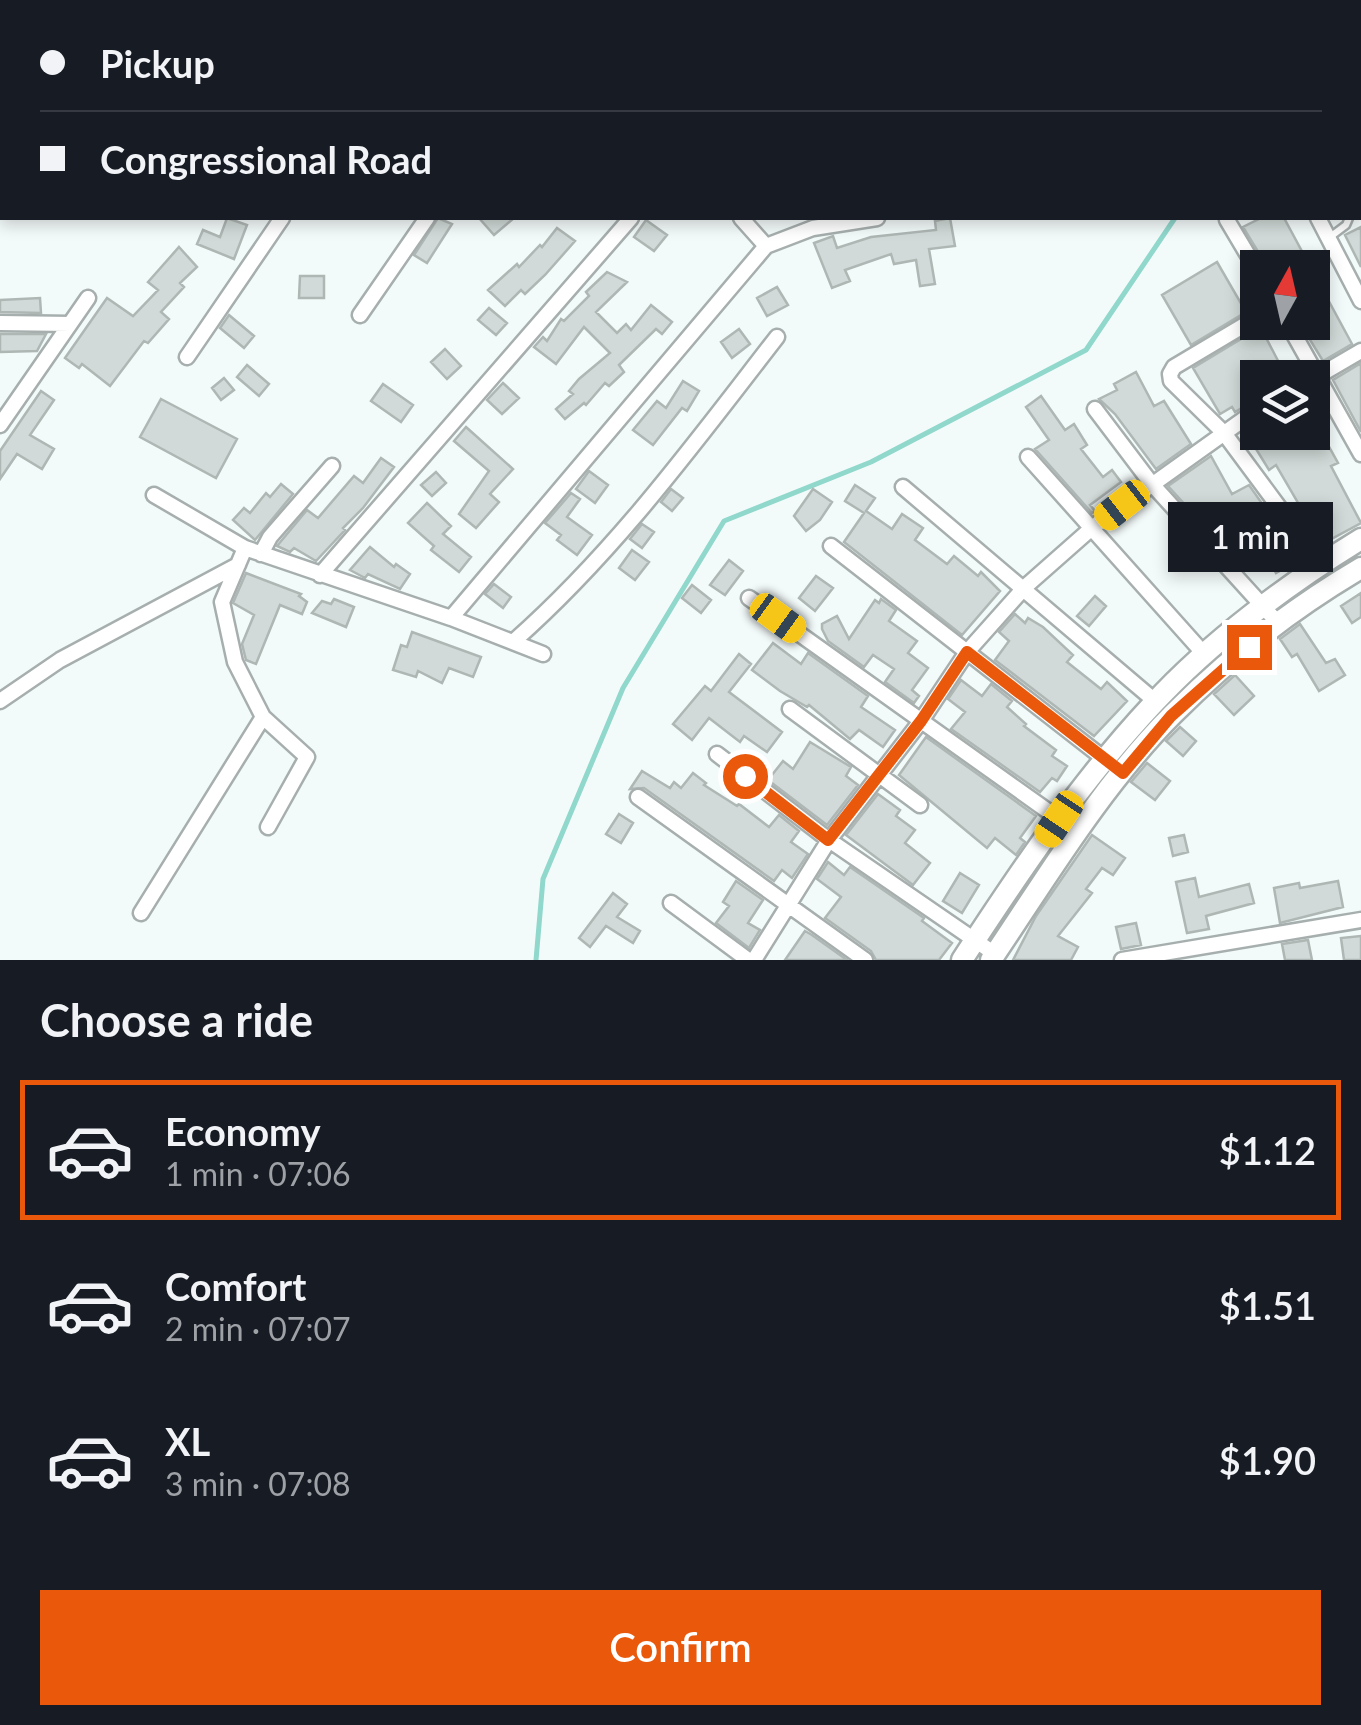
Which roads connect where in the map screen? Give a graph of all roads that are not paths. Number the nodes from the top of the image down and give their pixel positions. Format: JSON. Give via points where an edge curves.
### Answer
{"nodes":[{"id":1,"x":281,"y":220,"type":"edge"},
{"id":2,"x":426,"y":220,"type":"edge"},
{"id":3,"x":630,"y":220,"type":"edge"},
{"id":4,"x":743,"y":220,"type":"edge"},
{"id":5,"x":864,"y":220,"type":"edge"},
{"id":6,"x":1227,"y":220,"type":"dead end"},
{"id":7,"x":1319,"y":220,"type":"edge"},
{"id":8,"x":1348,"y":220,"type":"edge"},
{"id":9,"x":1329,"y":238,"type":"junction"},
{"id":10,"x":766,"y":246,"type":"junction"},
{"id":11,"x":1245,"y":250,"type":"edge"},
{"id":12,"x":88,"y":298,"type":"dead end"},
{"id":13,"x":1361,"y":301,"type":"edge"},
{"id":14,"x":360,"y":315,"type":"dead end"},
{"id":15,"x":0,"y":324,"type":"edge"},
{"id":16,"x":70,"y":324,"type":"junction"},
{"id":17,"x":1240,"y":328,"type":"edge"},
{"id":18,"x":777,"y":336,"type":"dead end"},
{"id":19,"x":1361,"y":351,"type":"edge"},
{"id":20,"x":187,"y":356,"type":"dead end"},
{"id":21,"x":1330,"y":369,"type":"edge"},
{"id":22,"x":1330,"y":401,"type":"edge"},
{"id":23,"x":1095,"y":409,"type":"dead end"},
{"id":24,"x":1240,"y":421,"type":"edge"},
{"id":25,"x":0,"y":425,"type":"edge"},
{"id":26,"x":1224,"y":433,"type":"junction"},
{"id":27,"x":1361,"y":454,"type":"edge"},
{"id":28,"x":1028,"y":457,"type":"dead end"},
{"id":29,"x":332,"y":466,"type":"dead end"},
{"id":30,"x":1151,"y":483,"type":"junction"},
{"id":31,"x":903,"y":487,"type":"dead end"},
{"id":32,"x":154,"y":495,"type":"dead end"},
{"id":33,"x":1093,"y":528,"type":"junction"},
{"id":34,"x":1361,"y":539,"type":"edge"},
{"id":35,"x":831,"y":546,"type":"dead end"},
{"id":36,"x":245,"y":548,"type":"junction"},
{"id":37,"x":261,"y":554,"type":"junction"},
{"id":38,"x":1321,"y":564,"type":"junction"},
{"id":39,"x":238,"y":565,"type":"junction"},
{"id":40,"x":1361,"y":568,"type":"edge"},
{"id":41,"x":320,"y":575,"type":"junction"},
{"id":42,"x":1025,"y":587,"type":"junction"},
{"id":43,"x":749,"y":598,"type":"dead end"},
{"id":44,"x":1264,"y":607,"type":"junction"},
{"id":45,"x":451,"y":618,"type":"junction"},
{"id":46,"x":1278,"y":624,"type":"junction"},
{"id":47,"x":513,"y":642,"type":"junction"},
{"id":48,"x":967,"y":652,"type":"junction"},
{"id":49,"x":543,"y":654,"type":"dead end"},
{"id":50,"x":1205,"y":655,"type":"junction"},
{"id":51,"x":0,"y":700,"type":"edge"},
{"id":52,"x":1156,"y":700,"type":"junction"},
{"id":53,"x":790,"y":709,"type":"dead end"},
{"id":54,"x":263,"y":717,"type":"junction"},
{"id":55,"x":921,"y":721,"type":"junction"},
{"id":56,"x":717,"y":754,"type":"dead end"},
{"id":57,"x":1104,"y":758,"type":"junction"},
{"id":58,"x":1123,"y":773,"type":"junction"},
{"id":59,"x":879,"y":775,"type":"junction"},
{"id":60,"x":638,"y":797,"type":"dead end"},
{"id":61,"x":920,"y":806,"type":"dead end"},
{"id":62,"x":1059,"y":819,"type":"junction"},
{"id":63,"x":268,"y":827,"type":"dead end"},
{"id":64,"x":828,"y":840,"type":"junction"},
{"id":65,"x":670,"y":903,"type":"dead end"},
{"id":66,"x":789,"y":906,"type":"junction"},
{"id":67,"x":141,"y":913,"type":"dead end"},
{"id":68,"x":1361,"y":920,"type":"edge"},
{"id":69,"x":975,"y":940,"type":"junction"},
{"id":70,"x":993,"y":957,"type":"edge"},
{"id":71,"x":751,"y":960,"type":"edge"},
{"id":72,"x":864,"y":960,"type":"edge"},
{"id":73,"x":962,"y":960,"type":"edge"},
{"id":74,"x":1122,"y":960,"type":"edge"}],
"edges":[{"from":1,"to":20,"type":"street"},
{"from":2,"to":14,"type":"street"},
{"from":3,"to":41,"type":"street"},
{"from":4,"to":10,"type":"street"},
{"from":5,"to":10,"type":"street","via":[[813,228]]},
{"from":6,"to":11,"type":"street"},
{"from":7,"to":9,"type":"street"},
{"from":8,"to":9,"type":"lane"},
{"from":9,"to":13,"type":"street"},
{"from":10,"to":45,"type":"street"},
{"from":12,"to":16,"type":"street"},
{"from":15,"to":16,"type":"street"},
{"from":16,"to":25,"type":"street"},
{"from":17,"to":26,"type":"street","via":[[1170,374]]},
{"from":18,"to":47,"type":"street","via":[[657,493]]},
{"from":19,"to":21,"type":"street"},
{"from":22,"to":27,"type":"street"},
{"from":23,"to":30,"type":"street"},
{"from":24,"to":26,"type":"street"},
{"from":26,"to":30,"type":"street"},
{"from":26,"to":38,"type":"street"},
{"from":28,"to":33,"type":"street"},
{"from":29,"to":37,"type":"street"},
{"from":30,"to":33,"type":"street"},
{"from":30,"to":44,"type":"street"},
{"from":31,"to":42,"type":"street"},
{"from":32,"to":36,"type":"street"},
{"from":33,"to":42,"type":"street"},
{"from":33,"to":50,"type":"street"},
{"from":34,"to":38,"type":"main road"},
{"from":35,"to":48,"type":"street"},
{"from":36,"to":37,"type":"street"},
{"from":36,"to":39,"type":"street"},
{"from":37,"to":41,"type":"street"},
{"from":38,"to":44,"type":"main road"},
{"from":39,"to":51,"type":"street","via":[[60,660]]},
{"from":39,"to":54,"type":"street","via":[[222,607],[235,662]]},
{"from":40,"to":46,"type":"main road"},
{"from":41,"to":45,"type":"street"},
{"from":42,"to":48,"type":"street"},
{"from":42,"to":52,"type":"street"},
{"from":43,"to":55,"type":"street"},
{"from":44,"to":46,"type":"street"},
{"from":44,"to":50,"type":"main road"},
{"from":45,"to":47,"type":"street"},
{"from":46,"to":58,"type":"main road","via":[[1183,704]]},
{"from":47,"to":49,"type":"street"},
{"from":48,"to":55,"type":"street"},
{"from":48,"to":57,"type":"street"},
{"from":50,"to":52,"type":"main road"},
{"from":52,"to":57,"type":"main road"},
{"from":53,"to":59,"type":"street"},
{"from":54,"to":63,"type":"street","via":[[307,757]]},
{"from":54,"to":67,"type":"street"},
{"from":55,"to":59,"type":"street"},
{"from":55,"to":62,"type":"street"},
{"from":56,"to":64,"type":"street"},
{"from":57,"to":58,"type":"street"},
{"from":57,"to":62,"type":"main road"},
{"from":58,"to":70,"type":"main road"},
{"from":59,"to":61,"type":"street"},
{"from":59,"to":64,"type":"street"},
{"from":60,"to":66,"type":"street"},
{"from":62,"to":69,"type":"main road"},
{"from":64,"to":66,"type":"street"},
{"from":64,"to":69,"type":"street"},
{"from":65,"to":71,"type":"street"},
{"from":66,"to":71,"type":"street"},
{"from":66,"to":72,"type":"street"},
{"from":68,"to":74,"type":"street"},
{"from":69,"to":70,"type":"street"},
{"from":69,"to":73,"type":"main road"}]}
